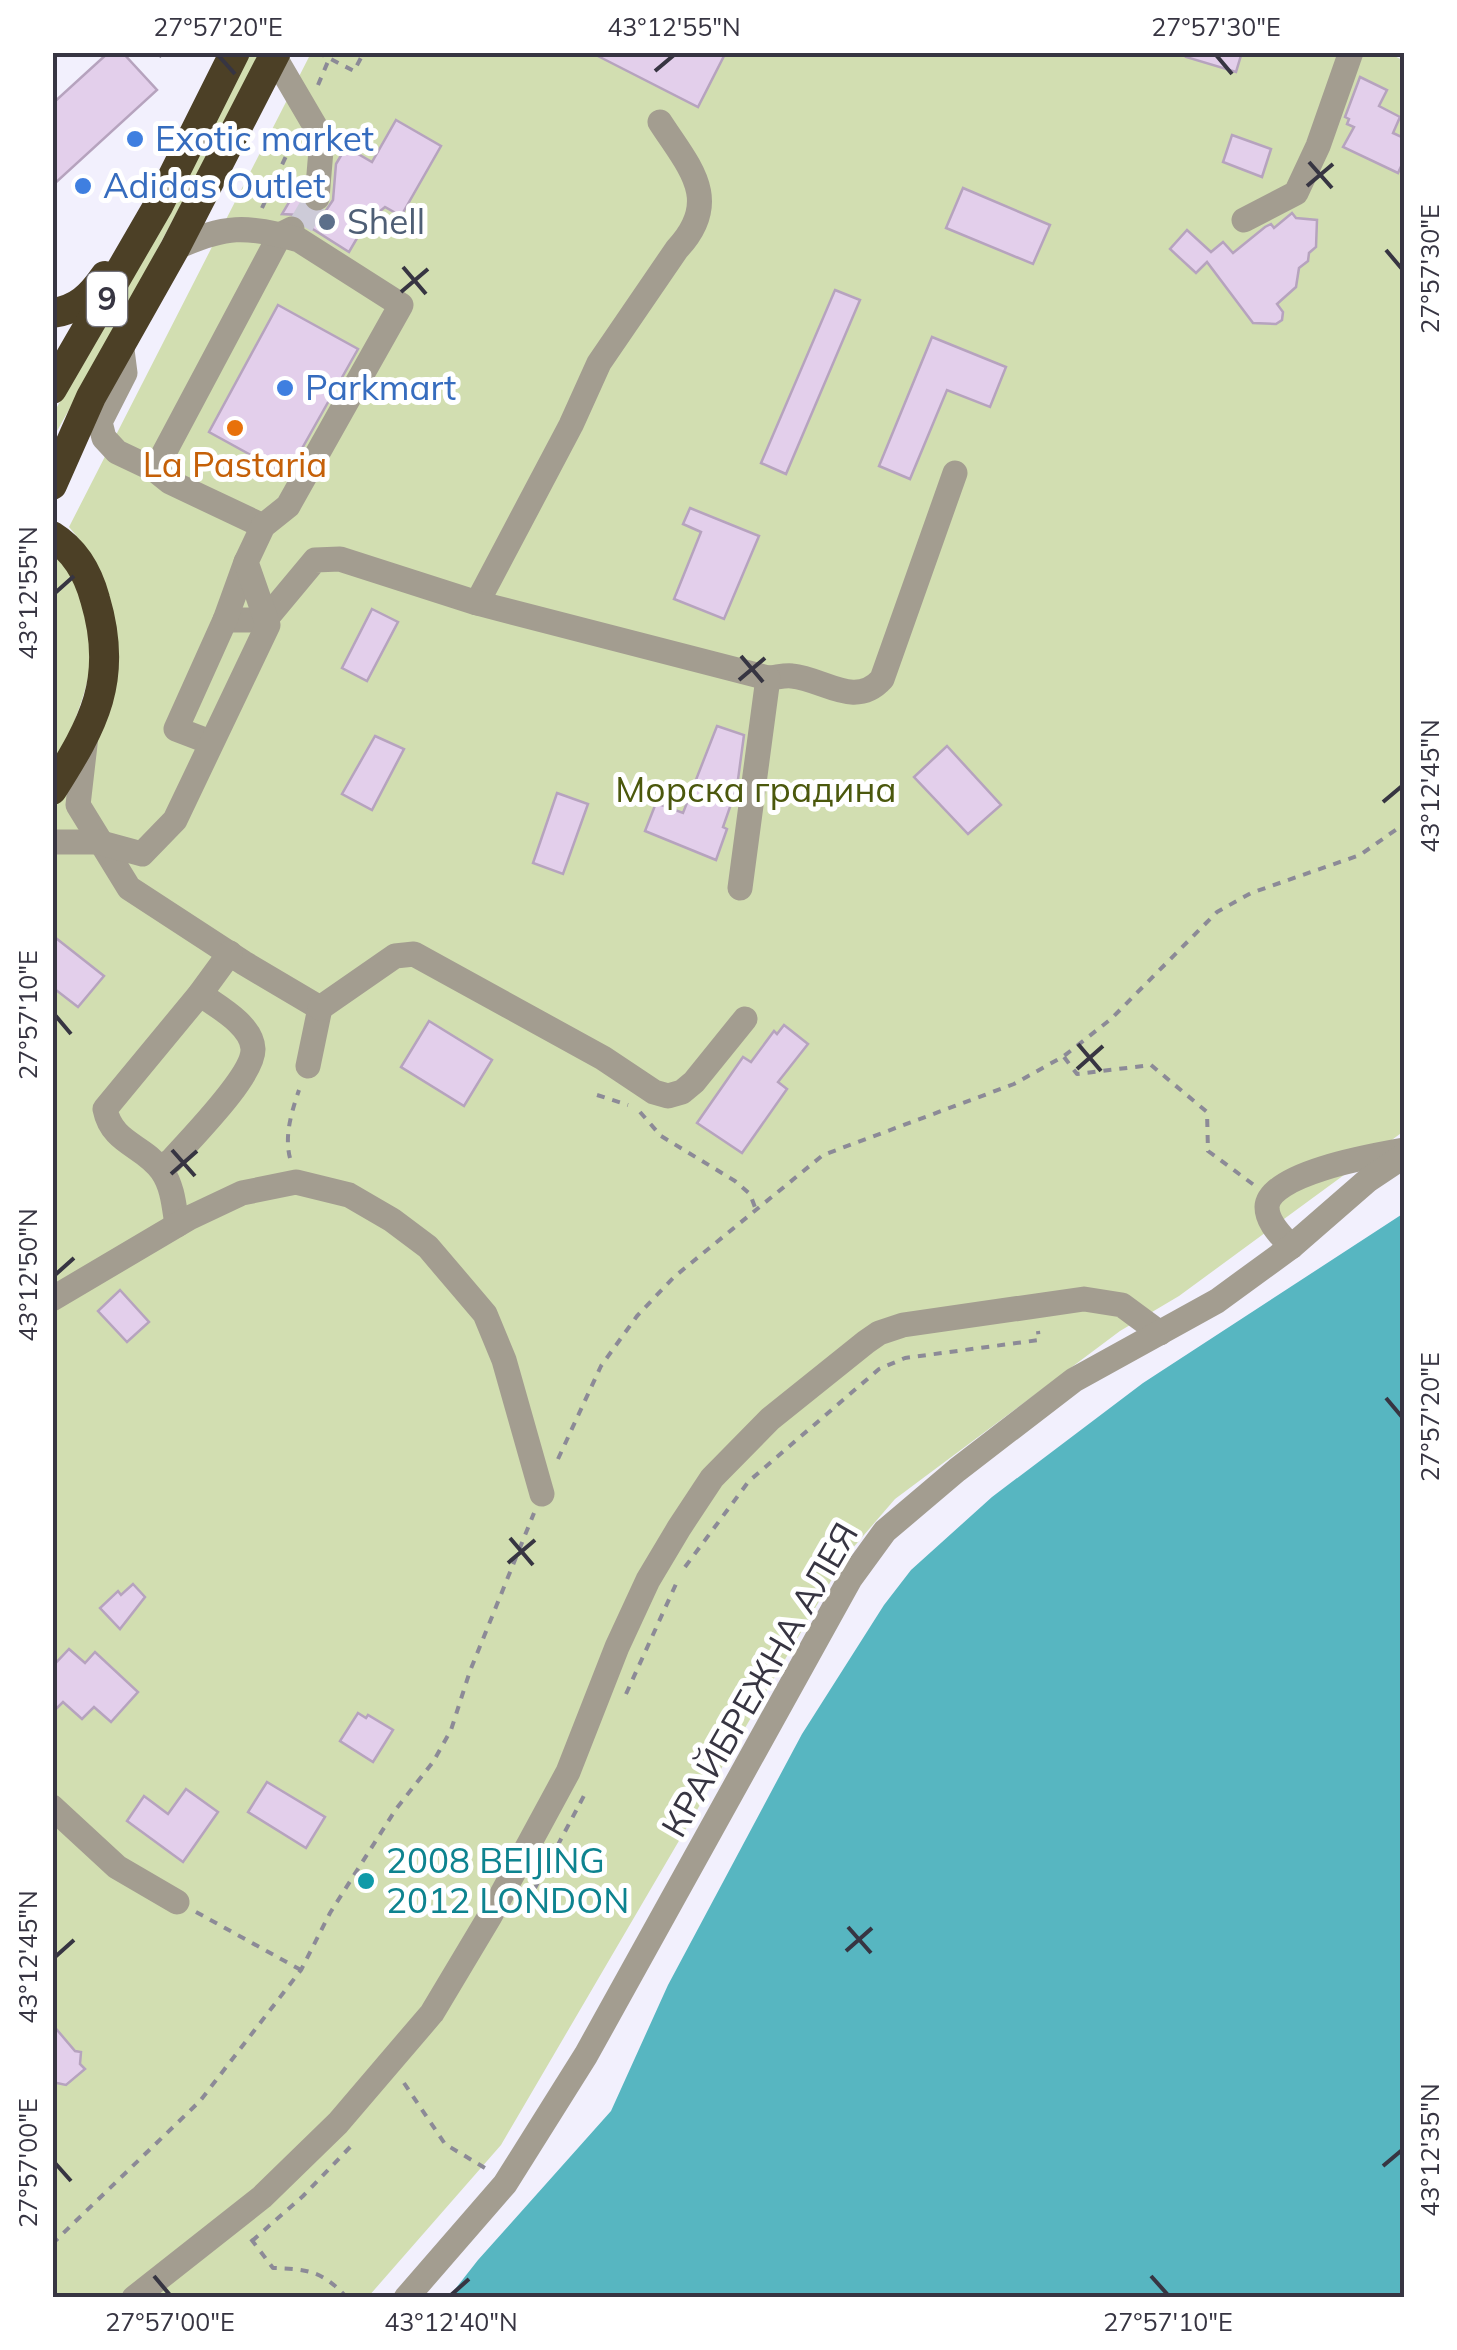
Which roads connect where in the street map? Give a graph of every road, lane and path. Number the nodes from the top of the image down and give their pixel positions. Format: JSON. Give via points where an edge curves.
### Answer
{"nodes":[{"id":1,"x":235,"y":52,"type":"edge"},
{"id":2,"x":317,"y":52,"type":"edge"},
{"id":3,"x":332,"y":52,"type":"edge"},
{"id":4,"x":364,"y":52,"type":"edge"},
{"id":5,"x":1351,"y":52,"type":"edge"},
{"id":6,"x":275,"y":54,"type":"edge"},
{"id":7,"x":328,"y":60,"type":"junction"},
{"id":8,"x":306,"y":112,"type":"junction"},
{"id":9,"x":660,"y":122,"type":"dead end"},
{"id":10,"x":317,"y":198,"type":"tunnel mouth"},
{"id":11,"x":158,"y":206,"type":"junction"},
{"id":12,"x":1244,"y":220,"type":"dead end"},
{"id":13,"x":252,"y":228,"type":"junction"},
{"id":14,"x":290,"y":230,"type":"junction"},
{"id":15,"x":174,"y":248,"type":"junction"},
{"id":16,"x":52,"y":313,"type":"edge"},
{"id":17,"x":121,"y":342,"type":"junction"},
{"id":18,"x":52,"y":390,"type":"edge"},
{"id":19,"x":154,"y":470,"type":"junction"},
{"id":20,"x":956,"y":474,"type":"dead end"},
{"id":21,"x":53,"y":484,"type":"edge"},
{"id":22,"x":263,"y":526,"type":"junction"},
{"id":23,"x":52,"y":536,"type":"edge"},
{"id":24,"x":246,"y":562,"type":"junction"},
{"id":25,"x":477,"y":603,"type":"junction"},
{"id":26,"x":225,"y":620,"type":"junction"},
{"id":27,"x":265,"y":620,"type":"junction"},
{"id":28,"x":768,"y":678,"type":"junction"},
{"id":29,"x":86,"y":736,"type":"junction"},
{"id":30,"x":210,"y":742,"type":"junction"},
{"id":31,"x":52,"y":790,"type":"edge"},
{"id":32,"x":1404,"y":824,"type":"edge"},
{"id":33,"x":52,"y":842,"type":"edge"},
{"id":34,"x":98,"y":842,"type":"junction"},
{"id":35,"x":740,"y":888,"type":"dead end"},
{"id":36,"x":236,"y":958,"type":"junction"},
{"id":37,"x":207,"y":999,"type":"junction"},
{"id":38,"x":320,"y":1008,"type":"junction"},
{"id":39,"x":745,"y":1019,"type":"dead end"},
{"id":40,"x":1064,"y":1056,"type":"junction"},
{"id":41,"x":308,"y":1066,"type":"joint"},
{"id":42,"x":597,"y":1094,"type":"dead end"},
{"id":43,"x":1404,"y":1153,"type":"edge"},
{"id":44,"x":160,"y":1167,"type":"junction"},
{"id":45,"x":296,"y":1182,"type":"junction"},
{"id":46,"x":1270,"y":1196,"type":"junction"},
{"id":47,"x":756,"y":1210,"type":"junction"},
{"id":48,"x":177,"y":1225,"type":"junction"},
{"id":49,"x":1291,"y":1247,"type":"junction"},
{"id":50,"x":52,"y":1300,"type":"edge"},
{"id":51,"x":1034,"y":1307,"type":"junction"},
{"id":52,"x":1160,"y":1332,"type":"junction"},
{"id":53,"x":542,"y":1494,"type":"junction"},
{"id":54,"x":624,"y":1699,"type":"dead end"},
{"id":55,"x":587,"y":1790,"type":"dead end"},
{"id":56,"x":52,"y":1808,"type":"edge"},
{"id":57,"x":177,"y":1902,"type":"joint"},
{"id":58,"x":526,"y":1903,"type":"dead end"},
{"id":59,"x":301,"y":1970,"type":"junction"},
{"id":60,"x":394,"y":2096,"type":"dead end"},
{"id":61,"x":361,"y":2136,"type":"dead end"},
{"id":62,"x":504,"y":2184,"type":"junction"},
{"id":63,"x":235,"y":2219,"type":"junction"},
{"id":64,"x":252,"y":2241,"type":"junction"},
{"id":65,"x":52,"y":2244,"type":"edge"},
{"id":66,"x":134,"y":2298,"type":"edge"},
{"id":67,"x":347,"y":2298,"type":"edge"},
{"id":68,"x":406,"y":2298,"type":"edge"}],
"edges":[{"from":1,"to":11,"type":"highway","number":"9"},
{"from":2,"to":7,"type":"path"},
{"from":3,"to":7,"type":"path"},
{"from":4,"to":7,"type":"path","via":[[354,72]]},
{"from":5,"to":12,"type":"lane","via":[[1296,193]]},
{"from":6,"to":8,"type":"lane"},
{"from":6,"to":15,"type":"highway","number":"9"},
{"from":7,"to":8,"type":"path"},
{"from":8,"to":10,"type":"lane","via":[[322,138]]},
{"from":8,"to":13,"type":"path"},
{"from":9,"to":25,"type":"lane","via":[[701,193],[690,235],[599,362]]},
{"from":11,"to":16,"type":"highway","via":[[88,298]]},
{"from":11,"to":18,"type":"highway","number":"9"},
{"from":13,"to":14,"type":"lane"},
{"from":13,"to":15,"type":"lane","via":[[206,234]]},
{"from":14,"to":19,"type":"lane"},
{"from":14,"to":22,"type":"lane","via":[[402,305],[288,506]]},
{"from":15,"to":17,"type":"highway","number":"9"},
{"from":17,"to":19,"type":"lane","via":[[125,373],[100,422],[104,438]]},
{"from":17,"to":21,"type":"highway","number":"9"},
{"from":19,"to":22,"type":"lane"},
{"from":20,"to":28,"type":"lane","via":[[874,688],[855,694],[792,676]]},
{"from":22,"to":24,"type":"lane"},
{"from":23,"to":29,"type":"highway","via":[[82,564],[104,633],[102,685]]},
{"from":24,"to":26,"type":"lane"},
{"from":24,"to":27,"type":"lane"},
{"from":25,"to":27,"type":"lane","via":[[325,557],[306,568]]},
{"from":25,"to":28,"type":"lane"},
{"from":26,"to":27,"type":"lane"},
{"from":26,"to":30,"type":"lane","via":[[176,729]]},
{"from":27,"to":30,"type":"lane"},
{"from":28,"to":35,"type":"lane"},
{"from":29,"to":31,"type":"highway"},
{"from":29,"to":34,"type":"lane","via":[[78,805]]},
{"from":30,"to":34,"type":"lane","via":[[176,820],[142,854]]},
{"from":32,"to":40,"type":"path","via":[[1360,855],[1251,892],[1216,912],[1112,1020]]},
{"from":33,"to":34,"type":"lane"},
{"from":34,"to":36,"type":"lane","via":[[130,888]]},
{"from":36,"to":37,"type":"lane"},
{"from":36,"to":38,"type":"lane"},
{"from":37,"to":44,"type":"lane","via":[[246,1031],[254,1048],[248,1070]]},
{"from":37,"to":44,"type":"lane","via":[[104,1108],[108,1126]]},
{"from":38,"to":39,"type":"lane","via":[[395,956],[414,954],[668,1096],[694,1082]]},
{"from":38,"to":41,"type":"lane"},
{"from":40,"to":46,"type":"path","via":[[1077,1074],[1152,1065],[1207,1112],[1208,1152]]},
{"from":40,"to":47,"type":"path","via":[[1014,1084],[823,1155]]},
{"from":41,"to":45,"type":"path","via":[[286,1145]]},
{"from":42,"to":47,"type":"path","via":[[632,1106],[661,1136],[735,1181]]},
{"from":43,"to":46,"type":"lane","via":[[1316,1172],[1282,1184]]},
{"from":43,"to":49,"type":"lane","name":"КРАЙБРЕЖНА АЛЕЯ"},
{"from":44,"to":48,"type":"lane"},
{"from":45,"to":48,"type":"lane","via":[[242,1193]]},
{"from":45,"to":53,"type":"lane","via":[[349,1195],[392,1220],[428,1247],[486,1314]]},
{"from":46,"to":49,"type":"lane","via":[[1271,1222]]},
{"from":47,"to":53,"type":"path","via":[[637,1316],[601,1366]]},
{"from":48,"to":50,"type":"lane"},
{"from":49,"to":52,"type":"lane","name":"КРАЙБРЕЖНА АЛЕЯ","via":[[1218,1301]]},
{"from":51,"to":52,"type":"lane","via":[[1106,1301]]},
{"from":51,"to":54,"type":"path","via":[[1039,1340],[905,1358],[879,1369],[749,1481],[680,1574]]},
{"from":51,"to":63,"type":"lane","via":[[878,1333],[770,1419],[712,1478],[648,1580],[568,1772],[432,2013],[338,2123]]},
{"from":52,"to":62,"type":"lane","name":"КРАЙБРЕЖНА АЛЕЯ","via":[[1074,1380],[885,1531],[850,1580],[586,2056]]},
{"from":53,"to":59,"type":"path","via":[[451,1730],[330,1913]]},
{"from":55,"to":58,"type":"path"},
{"from":56,"to":57,"type":"lane","via":[[118,1867]]},
{"from":57,"to":59,"type":"path"},
{"from":59,"to":65,"type":"path","via":[[200,2101]]},
{"from":60,"to":62,"type":"path","via":[[404,2083],[445,2144]]},
{"from":61,"to":64,"type":"path"},
{"from":62,"to":68,"type":"lane","name":"КРАЙБРЕЖНА АЛЕЯ"},
{"from":63,"to":64,"type":"path"},
{"from":63,"to":66,"type":"lane"},
{"from":64,"to":67,"type":"path","via":[[273,2268],[309,2269]]}]}
